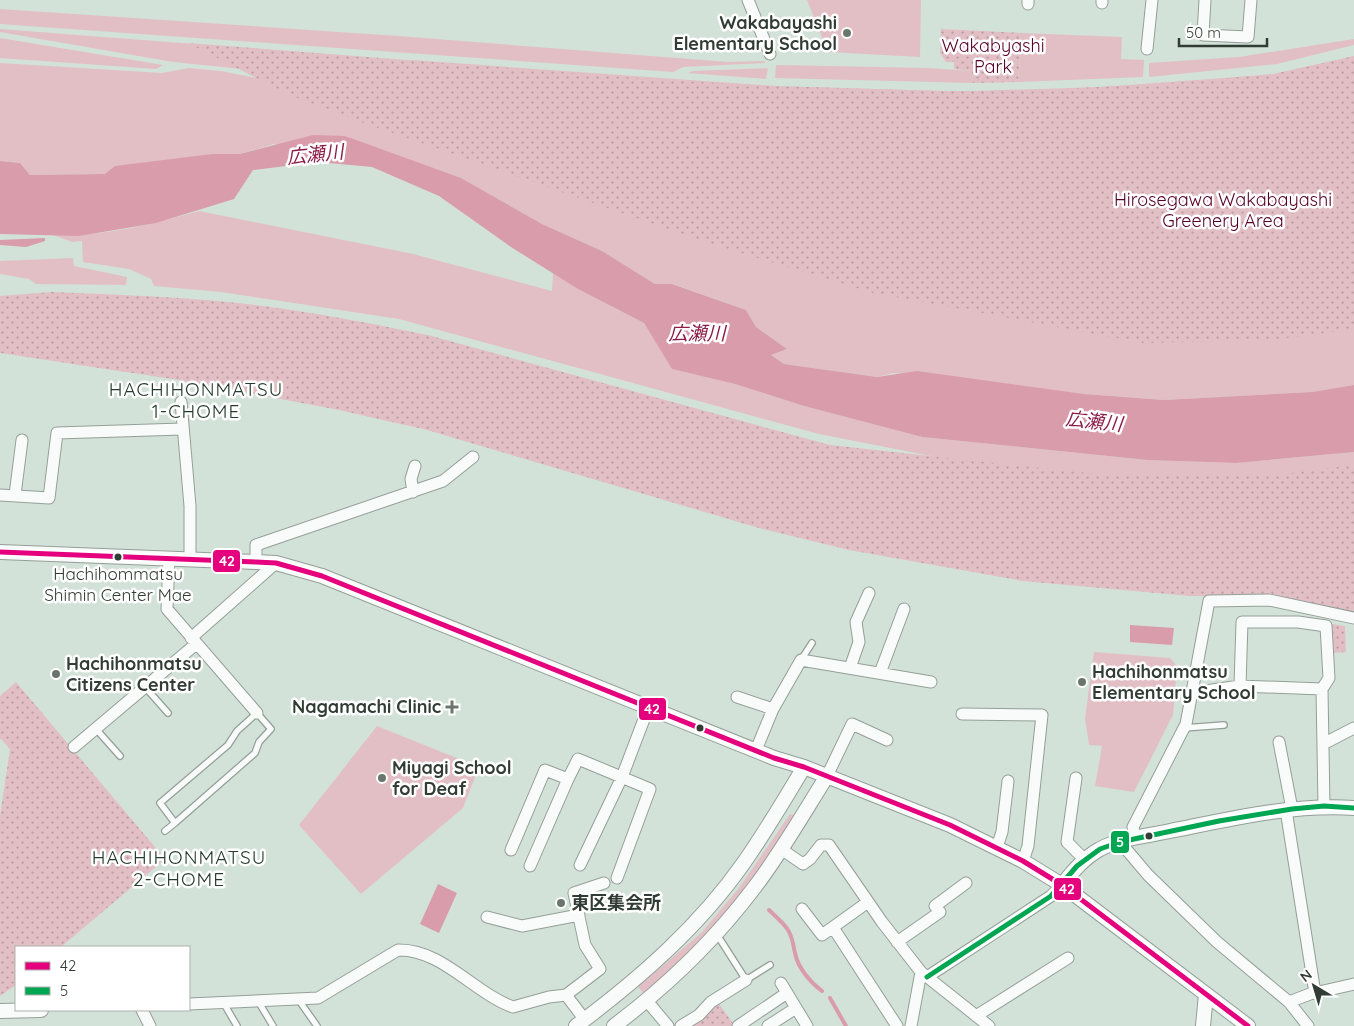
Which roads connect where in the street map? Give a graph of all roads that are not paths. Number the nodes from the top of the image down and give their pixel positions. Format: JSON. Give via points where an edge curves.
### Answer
{"nodes":[{"id":1,"x":748,"y":0,"type":"edge"},
{"id":2,"x":1152,"y":0,"type":"edge"},
{"id":3,"x":1205,"y":0,"type":"edge"},
{"id":4,"x":1251,"y":0,"type":"edge"},
{"id":5,"x":1147,"y":49,"type":"dead end"},
{"id":6,"x":770,"y":54,"type":"dead end"},
{"id":7,"x":181,"y":402,"type":"dead end"},
{"id":8,"x":182,"y":429,"type":"junction"},
{"id":9,"x":22,"y":440,"type":"dead end"},
{"id":10,"x":473,"y":457,"type":"dead end"},
{"id":11,"x":414,"y":466,"type":"dead end"},
{"id":12,"x":413,"y":492,"type":"junction"},
{"id":13,"x":0,"y":495,"type":"edge"},
{"id":14,"x":15,"y":495,"type":"junction"},
{"id":15,"x":0,"y":552,"type":"edge"},
{"id":16,"x":169,"y":558,"type":"junction"},
{"id":17,"x":190,"y":558,"type":"junction"},
{"id":18,"x":256,"y":562,"type":"junction"},
{"id":19,"x":276,"y":563,"type":"junction"},
{"id":20,"x":869,"y":593,"type":"dead end"},
{"id":21,"x":904,"y":609,"type":"dead end"},
{"id":22,"x":1354,"y":618,"type":"edge"},
{"id":23,"x":194,"y":641,"type":"junction"},
{"id":24,"x":812,"y":643,"type":"dead end"},
{"id":25,"x":801,"y":660,"type":"junction"},
{"id":26,"x":850,"y":668,"type":"junction"},
{"id":27,"x":880,"y":673,"type":"junction"},
{"id":28,"x":931,"y":682,"type":"dead end"},
{"id":29,"x":1240,"y":686,"type":"junction"},
{"id":30,"x":145,"y":687,"type":"junction"},
{"id":31,"x":1322,"y":689,"type":"junction"},
{"id":32,"x":1191,"y":693,"type":"junction"},
{"id":33,"x":737,"y":697,"type":"dead end"},
{"id":34,"x":649,"y":706,"type":"junction"},
{"id":35,"x":773,"y":709,"type":"junction"},
{"id":36,"x":168,"y":713,"type":"dead end"},
{"id":37,"x":257,"y":713,"type":"junction"},
{"id":38,"x":962,"y":714,"type":"dead end"},
{"id":39,"x":1224,"y":725,"type":"dead end"},
{"id":40,"x":1184,"y":728,"type":"junction"},
{"id":41,"x":1354,"y":728,"type":"edge"},
{"id":42,"x":96,"y":729,"type":"junction"},
{"id":43,"x":887,"y":740,"type":"dead end"},
{"id":44,"x":1279,"y":742,"type":"dead end"},
{"id":45,"x":1323,"y":744,"type":"junction"},
{"id":46,"x":74,"y":747,"type":"dead end"},
{"id":47,"x":756,"y":750,"type":"junction"},
{"id":48,"x":120,"y":756,"type":"dead end"},
{"id":49,"x":804,"y":767,"type":"junction"},
{"id":50,"x":826,"y":776,"type":"junction"},
{"id":51,"x":622,"y":777,"type":"junction"},
{"id":52,"x":1076,"y":778,"type":"dead end"},
{"id":53,"x":568,"y":779,"type":"junction"},
{"id":54,"x":1008,"y":781,"type":"dead end"},
{"id":55,"x":1324,"y":806,"type":"junction"},
{"id":56,"x":1354,"y":808,"type":"edge"},
{"id":57,"x":1289,"y":810,"type":"junction"},
{"id":58,"x":175,"y":823,"type":"junction"},
{"id":59,"x":165,"y":831,"type":"dead end"},
{"id":60,"x":1135,"y":838,"type":"junction"},
{"id":61,"x":1120,"y":842,"type":"junction"},
{"id":62,"x":997,"y":847,"type":"junction"},
{"id":63,"x":781,"y":849,"type":"junction"},
{"id":64,"x":511,"y":850,"type":"dead end"},
{"id":65,"x":1085,"y":860,"type":"junction"},
{"id":66,"x":1023,"y":861,"type":"junction"},
{"id":67,"x":580,"y":865,"type":"dead end"},
{"id":68,"x":530,"y":866,"type":"dead end"},
{"id":69,"x":617,"y":878,"type":"dead end"},
{"id":70,"x":604,"y":883,"type":"dead end"},
{"id":71,"x":966,"y":883,"type":"dead end"},
{"id":72,"x":1062,"y":886,"type":"junction"},
{"id":73,"x":868,"y":902,"type":"junction"},
{"id":74,"x":802,"y":909,"type":"dead end"},
{"id":75,"x":579,"y":915,"type":"junction"},
{"id":76,"x":487,"y":917,"type":"dead end"},
{"id":77,"x":834,"y":928,"type":"junction"},
{"id":78,"x":716,"y":933,"type":"junction"},
{"id":79,"x":897,"y":942,"type":"junction"},
{"id":80,"x":1068,"y":958,"type":"dead end"},
{"id":81,"x":770,"y":965,"type":"dead end"},
{"id":82,"x":924,"y":974,"type":"junction"},
{"id":83,"x":746,"y":980,"type":"junction"},
{"id":84,"x":1354,"y":984,"type":"edge"},
{"id":85,"x":1315,"y":993,"type":"junction"},
{"id":86,"x":1206,"y":994,"type":"junction"},
{"id":87,"x":566,"y":995,"type":"junction"},
{"id":88,"x":298,"y":998,"type":"junction"},
{"id":89,"x":258,"y":1001,"type":"junction"},
{"id":90,"x":647,"y":1001,"type":"junction"},
{"id":91,"x":223,"y":1002,"type":"junction"},
{"id":92,"x":1289,"y":1002,"type":"junction"},
{"id":93,"x":190,"y":1004,"type":"edge"},
{"id":94,"x":796,"y":1008,"type":"junction"},
{"id":95,"x":0,"y":1011,"type":"edge"},
{"id":96,"x":15,"y":1011,"type":"edge"},
{"id":97,"x":142,"y":1011,"type":"edge"},
{"id":98,"x":976,"y":1016,"type":"junction"},
{"id":99,"x":581,"y":1023,"type":"edge"},
{"id":100,"x":150,"y":1026,"type":"edge"},
{"id":101,"x":237,"y":1026,"type":"edge"},
{"id":102,"x":274,"y":1026,"type":"edge"},
{"id":103,"x":317,"y":1026,"type":"edge"},
{"id":104,"x":614,"y":1026,"type":"edge"},
{"id":105,"x":668,"y":1026,"type":"edge"},
{"id":106,"x":681,"y":1026,"type":"edge"},
{"id":107,"x":738,"y":1026,"type":"edge"},
{"id":108,"x":768,"y":1026,"type":"edge"},
{"id":109,"x":807,"y":1026,"type":"edge"},
{"id":110,"x":897,"y":1026,"type":"edge"},
{"id":111,"x":911,"y":1026,"type":"edge"},
{"id":112,"x":988,"y":1026,"type":"edge"},
{"id":113,"x":1203,"y":1026,"type":"edge"},
{"id":114,"x":1248,"y":1026,"type":"edge"},
{"id":115,"x":1308,"y":1026,"type":"edge"}],
"edges":[{"from":1,"to":6,"type":"street"},
{"from":2,"to":5,"type":"street"},
{"from":3,"to":4,"type":"street","via":[[1203,35],[1248,36]]},
{"from":7,"to":8,"type":"street"},
{"from":8,"to":14,"type":"street","via":[[57,433],[50,498]]},
{"from":8,"to":17,"type":"street","via":[[190,506]]},
{"from":9,"to":14,"type":"street"},
{"from":10,"to":12,"type":"street","via":[[443,481]]},
{"from":11,"to":12,"type":"street"},
{"from":12,"to":18,"type":"street","via":[[256,545]]},
{"from":13,"to":14,"type":"street"},
{"from":15,"to":16,"type":"street"},
{"from":16,"to":17,"type":"street"},
{"from":16,"to":23,"type":"street","via":[[167,609]]},
{"from":17,"to":18,"type":"street"},
{"from":18,"to":19,"type":"street"},
{"from":19,"to":23,"type":"street"},
{"from":19,"to":34,"type":"street","via":[[322,576]]},
{"from":20,"to":26,"type":"street","via":[[856,622],[859,642]]},
{"from":21,"to":27,"type":"street"},
{"from":22,"to":32,"type":"street","via":[[1269,600],[1209,601]]},
{"from":23,"to":30,"type":"street"},
{"from":23,"to":37,"type":"street"},
{"from":24,"to":25,"type":"lane"},
{"from":25,"to":26,"type":"street"},
{"from":25,"to":35,"type":"street"},
{"from":26,"to":27,"type":"street"},
{"from":27,"to":28,"type":"street"},
{"from":29,"to":31,"type":"street"},
{"from":29,"to":31,"type":"street","via":[[1242,622],[1298,622],[1326,626],[1329,678]]},
{"from":29,"to":32,"type":"street"},
{"from":30,"to":36,"type":"lane"},
{"from":30,"to":42,"type":"street"},
{"from":31,"to":45,"type":"street"},
{"from":32,"to":40,"type":"street"},
{"from":33,"to":35,"type":"street"},
{"from":34,"to":47,"type":"street"},
{"from":34,"to":51,"type":"street"},
{"from":35,"to":47,"type":"street"},
{"from":37,"to":58,"type":"lane","via":[[270,729],[259,742],[255,754]]},
{"from":37,"to":58,"type":"lane","via":[[237,731],[228,745],[160,804]]},
{"from":38,"to":66,"type":"street","via":[[1042,716],[1028,846]]},
{"from":39,"to":40,"type":"lane"},
{"from":40,"to":60,"type":"street","via":[[1132,827]]},
{"from":41,"to":45,"type":"street"},
{"from":42,"to":46,"type":"street"},
{"from":42,"to":48,"type":"lane"},
{"from":43,"to":50,"type":"street","via":[[852,724]]},
{"from":44,"to":57,"type":"street"},
{"from":45,"to":55,"type":"street"},
{"from":47,"to":49,"type":"street"},
{"from":49,"to":50,"type":"street"},
{"from":49,"to":99,"type":"street","via":[[744,862],[702,914],[662,956]]},
{"from":50,"to":62,"type":"street"},
{"from":50,"to":63,"type":"street"},
{"from":51,"to":53,"type":"street","via":[[578,759]]},
{"from":51,"to":67,"type":"street"},
{"from":51,"to":69,"type":"street","via":[[650,789]]},
{"from":52,"to":65,"type":"street","via":[[1067,842]]},
{"from":53,"to":64,"type":"street","via":[[545,770]]},
{"from":53,"to":68,"type":"street"},
{"from":54,"to":62,"type":"street"},
{"from":55,"to":56,"type":"street"},
{"from":55,"to":57,"type":"street"},
{"from":57,"to":60,"type":"street"},
{"from":57,"to":85,"type":"street"},
{"from":58,"to":59,"type":"lane"},
{"from":60,"to":61,"type":"street"},
{"from":61,"to":65,"type":"street","via":[[1100,849]]},
{"from":61,"to":92,"type":"street","via":[[1148,876],[1217,942]]},
{"from":62,"to":66,"type":"street"},
{"from":63,"to":73,"type":"street","via":[[803,864],[821,845],[828,845]]},
{"from":63,"to":78,"type":"street","via":[[755,888]]},
{"from":65,"to":72,"type":"street"},
{"from":66,"to":72,"type":"street"},
{"from":70,"to":75,"type":"street","via":[[574,892]]},
{"from":71,"to":79,"type":"street","via":[[935,906],[940,912]]},
{"from":72,"to":82,"type":"street","via":[[1051,896]]},
{"from":72,"to":86,"type":"street"},
{"from":73,"to":77,"type":"street"},
{"from":73,"to":79,"type":"street"},
{"from":74,"to":77,"type":"street","via":[[822,935]]},
{"from":75,"to":76,"type":"street","via":[[522,926]]},
{"from":75,"to":87,"type":"street","via":[[585,945],[600,969]]},
{"from":77,"to":110,"type":"street"},
{"from":78,"to":83,"type":"lane"},
{"from":78,"to":90,"type":"street","via":[[683,970]]},
{"from":79,"to":82,"type":"street"},
{"from":80,"to":98,"type":"street"},
{"from":81,"to":83,"type":"lane"},
{"from":82,"to":98,"type":"street"},
{"from":82,"to":111,"type":"street"},
{"from":83,"to":106,"type":"street"},
{"from":84,"to":85,"type":"street"},
{"from":85,"to":92,"type":"street"},
{"from":86,"to":113,"type":"street"},
{"from":86,"to":114,"type":"street"},
{"from":87,"to":88,"type":"street","via":[[513,1006],[438,962],[403,950],[388,954],[318,998]]},
{"from":87,"to":99,"type":"street"},
{"from":88,"to":89,"type":"street"},
{"from":88,"to":103,"type":"lane"},
{"from":89,"to":91,"type":"street"},
{"from":89,"to":102,"type":"lane"},
{"from":90,"to":104,"type":"street"},
{"from":90,"to":105,"type":"street"},
{"from":91,"to":93,"type":"street"},
{"from":91,"to":101,"type":"lane"},
{"from":92,"to":115,"type":"street"},
{"from":94,"to":107,"type":"street","via":[[784,988]]},
{"from":94,"to":108,"type":"street"},
{"from":94,"to":109,"type":"street"},
{"from":95,"to":96,"type":"street"},
{"from":97,"to":100,"type":"street"},
{"from":98,"to":112,"type":"street"}]}
